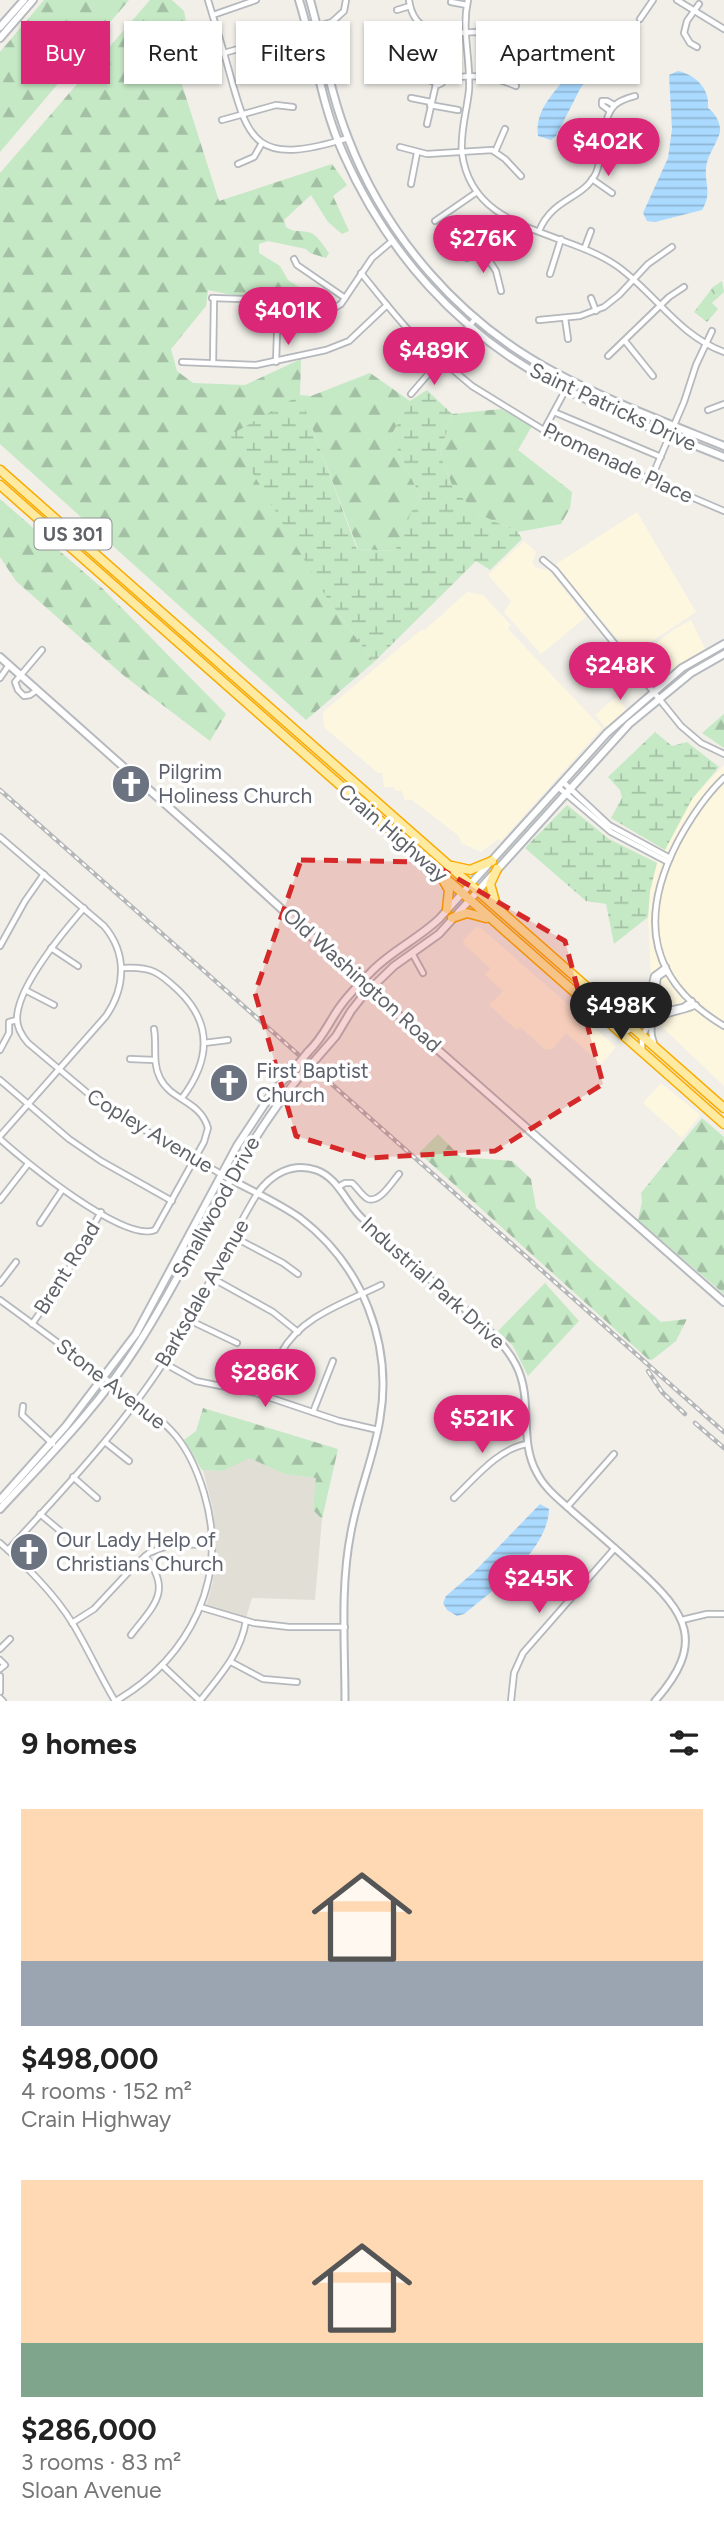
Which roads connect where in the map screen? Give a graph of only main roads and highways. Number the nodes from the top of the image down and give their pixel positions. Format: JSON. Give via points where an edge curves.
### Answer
{"nodes":[{"id":1,"x":24,"y":0,"type":"edge"},
{"id":2,"x":33,"y":0,"type":"edge"},
{"id":3,"x":299,"y":0,"type":"edge"},
{"id":4,"x":310,"y":0,"type":"edge"},
{"id":5,"x":0,"y":27,"type":"edge"},
{"id":6,"x":0,"y":38,"type":"edge"},
{"id":7,"x":392,"y":241,"type":"junction"},
{"id":8,"x":415,"y":255,"type":"junction"},
{"id":9,"x":724,"y":446,"type":"edge"},
{"id":10,"x":724,"y":457,"type":"edge"},
{"id":11,"x":0,"y":470,"type":"edge"},
{"id":12,"x":0,"y":485,"type":"edge"},
{"id":13,"x":95,"y":554,"type":"junction"},
{"id":14,"x":86,"y":562,"type":"junction"},
{"id":15,"x":724,"y":644,"type":"edge"},
{"id":16,"x":207,"y":652,"type":"junction"},
{"id":17,"x":724,"y":654,"type":"edge"},
{"id":18,"x":0,"y":657,"type":"edge"},
{"id":19,"x":198,"y":660,"type":"junction"},
{"id":20,"x":448,"y":864,"type":"junction"},
{"id":21,"x":432,"y":865,"type":"junction"},
{"id":22,"x":494,"y":865,"type":"junction"},
{"id":23,"x":474,"y":887,"type":"junction"},
{"id":24,"x":462,"y":892,"type":"junction"},
{"id":25,"x":469,"y":899,"type":"junction"},
{"id":26,"x":497,"y":907,"type":"junction"},
{"id":27,"x":447,"y":909,"type":"junction"},
{"id":28,"x":452,"y":918,"type":"junction"},
{"id":29,"x":493,"y":920,"type":"junction"},
{"id":30,"x":361,"y":982,"type":"junction"},
{"id":31,"x":370,"y":989,"type":"junction"},
{"id":32,"x":724,"y":1108,"type":"edge"},
{"id":33,"x":724,"y":1124,"type":"edge"},
{"id":34,"x":724,"y":1302,"type":"edge"},
{"id":35,"x":54,"y":1445,"type":"junction"},
{"id":36,"x":0,"y":1500,"type":"edge"},
{"id":37,"x":0,"y":1509,"type":"edge"}],
"edges":[{"from":1,"to":5,"type":"main road"},
{"from":2,"to":6,"type":"main road"},
{"from":3,"to":7,"type":"main road","name":"Saint Patricks Drive","via":[[338,141],[363,196]]},
{"from":4,"to":8,"type":"main road","name":"Saint Patricks Drive","via":[[348,138],[376,198]]},
{"from":7,"to":8,"type":"main road","via":[[402,242]]},
{"from":7,"to":10,"type":"main road","name":"Saint Patricks Drive","via":[[429,287],[470,326],[521,364],[566,389]]},
{"from":8,"to":9,"type":"main road","name":"Saint Patricks Drive","via":[[476,318],[553,371]]},
{"from":11,"to":13,"type":"highway","name":"Crain Highway","number":"US 301"},
{"from":12,"to":14,"type":"highway","name":"Crain Highway","number":"US 301"},
{"from":13,"to":14,"type":"highway"},
{"from":13,"to":16,"type":"highway","name":"Crain Highway","number":"US 301"},
{"from":14,"to":19,"type":"highway","name":"Crain Highway","number":"US 301"},
{"from":15,"to":22,"type":"main road","via":[[695,659],[607,733]]},
{"from":16,"to":19,"type":"highway"},
{"from":16,"to":20,"type":"highway","name":"Crain Highway","number":"US 301"},
{"from":17,"to":22,"type":"main road","via":[[691,673],[623,730]]},
{"from":18,"to":30,"type":"main road","name":"Old Washington Road"},
{"from":19,"to":21,"type":"highway","name":"Crain Highway","number":"US 301"},
{"from":20,"to":22,"type":"highway","via":[[470,870]]},
{"from":20,"to":23,"type":"highway","name":"Crain Highway","number":"US 301"},
{"from":21,"to":24,"type":"highway","name":"Crain Highway","number":"US 301"},
{"from":21,"to":27,"type":"highway","via":[[449,890]]},
{"from":22,"to":23,"type":"main road"},
{"from":22,"to":26,"type":"highway","via":[[489,884]]},
{"from":23,"to":24,"type":"main road","name":"Smallwood Drive"},
{"from":23,"to":25,"type":"main road","name":"Smallwood Drive"},
{"from":23,"to":26,"type":"highway","name":"Crain Highway","number":"US 301"},
{"from":24,"to":25,"type":"highway","name":"Crain Highway","number":"US 301"},
{"from":24,"to":27,"type":"main road","name":"Smallwood Drive"},
{"from":25,"to":28,"type":"main road","name":"Smallwood Drive"},
{"from":25,"to":29,"type":"highway","name":"Crain Highway","number":"US 301"},
{"from":26,"to":32,"type":"highway","name":"Crain Highway","number":"US 301"},
{"from":27,"to":30,"type":"main road","name":"Smallwood Drive"},
{"from":28,"to":29,"type":"highway","via":[[470,913]]},
{"from":28,"to":31,"type":"main road","name":"Smallwood Drive","via":[[439,934]]},
{"from":29,"to":33,"type":"highway","name":"Crain Highway","number":"US 301"},
{"from":30,"to":31,"type":"main road","name":"Old Washington Road"},
{"from":30,"to":35,"type":"main road","name":"Smallwood Drive","bridge":true,"via":[[322,1038],[258,1113],[136,1334]]},
{"from":31,"to":34,"type":"main road","name":"Old Washington Road"},
{"from":31,"to":35,"type":"main road","name":"Smallwood Drive","bridge":true,"via":[[270,1114],[136,1347]]},
{"from":35,"to":36,"type":"main road","name":"Smallwood Drive"},
{"from":35,"to":37,"type":"main road","name":"Smallwood Drive"}]}
